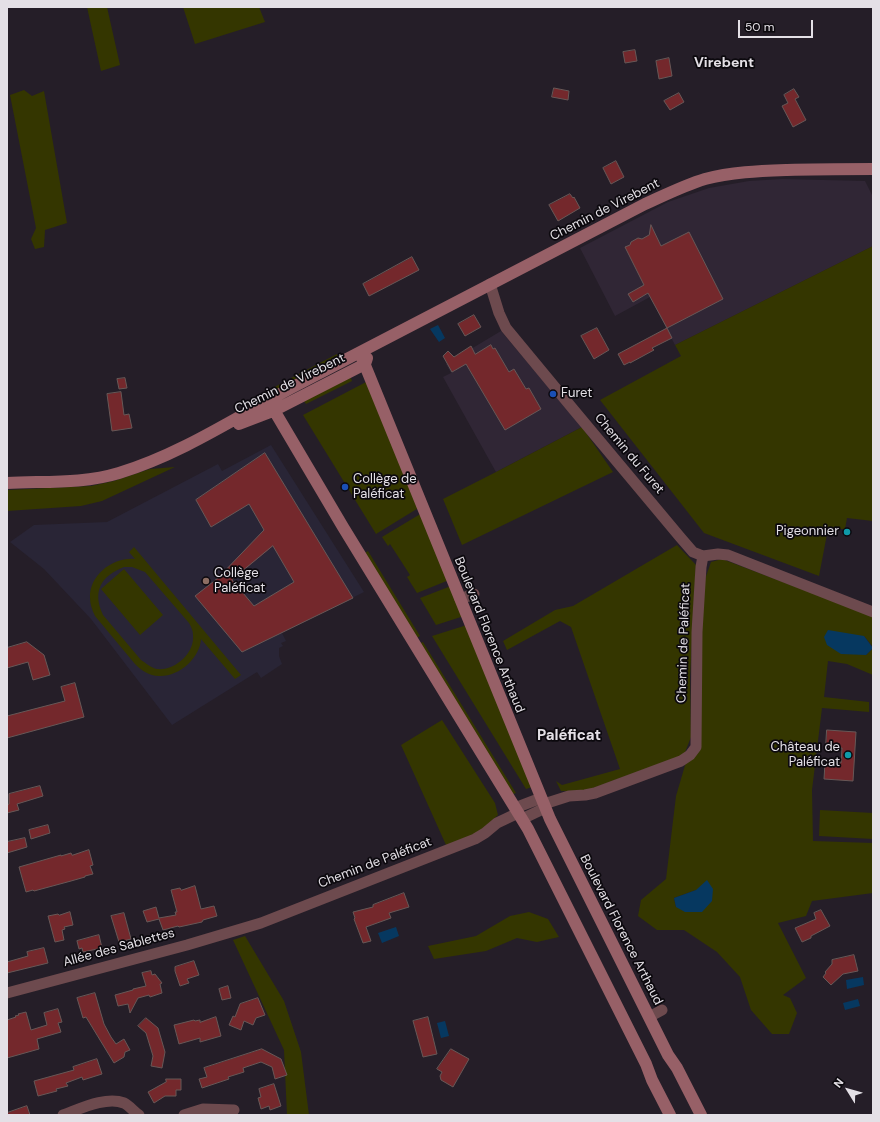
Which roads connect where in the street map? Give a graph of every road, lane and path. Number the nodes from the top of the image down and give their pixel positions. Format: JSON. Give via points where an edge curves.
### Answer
{"nodes":[{"id":1,"x":873,"y":169,"type":"edge"},
{"id":2,"x":490,"y":284,"type":"junction"},
{"id":3,"x":365,"y":355,"type":"junction"},
{"id":4,"x":270,"y":405,"type":"junction"},
{"id":5,"x":7,"y":483,"type":"edge"},
{"id":6,"x":703,"y":556,"type":"junction"},
{"id":7,"x":474,"y":594,"type":"dead end"},
{"id":8,"x":460,"y":599,"type":"junction"},
{"id":9,"x":873,"y":612,"type":"edge"},
{"id":10,"x":543,"y":803,"type":"junction"},
{"id":11,"x":518,"y":813,"type":"junction"},
{"id":12,"x":238,"y":930,"type":"joint"},
{"id":13,"x":7,"y":993,"type":"edge"},
{"id":14,"x":662,"y":1010,"type":"dead end"},
{"id":15,"x":649,"y":1017,"type":"junction"},
{"id":16,"x":234,"y":1110,"type":"dead end"},
{"id":17,"x":63,"y":1115,"type":"edge"},
{"id":18,"x":140,"y":1115,"type":"edge"},
{"id":19,"x":184,"y":1115,"type":"edge"},
{"id":20,"x":670,"y":1115,"type":"edge"},
{"id":21,"x":701,"y":1115,"type":"edge"}],
"edges":[{"from":1,"to":2,"type":"street","name":"Chemin de Virebent","via":[[773,170],[705,179],[646,204]]},
{"from":2,"to":3,"type":"street","name":"Chemin de Virebent"},
{"from":2,"to":6,"type":"street","name":"Chemin du Furet","via":[[506,328],[680,537],[693,552]]},
{"from":3,"to":4,"type":"street","name":"Chemin de Virebent"},
{"from":3,"to":8,"type":"street","name":"Boulevard Florence Arthaud"},
{"from":4,"to":5,"type":"street","name":"Chemin de Virebent","via":[[188,445],[120,472],[89,480]]},
{"from":4,"to":11,"type":"street"},
{"from":6,"to":9,"type":"street","via":[[728,556]]},
{"from":6,"to":10,"type":"street","name":"Chemin de Paléficat","via":[[697,632],[696,747],[681,761],[595,793],[568,796]]},
{"from":7,"to":8,"type":"street"},
{"from":8,"to":10,"type":"street","name":"Boulevard Florence Arthaud"},
{"from":10,"to":11,"type":"street","name":"Chemin de Paléficat"},
{"from":10,"to":15,"type":"street","name":"Boulevard Florence Arthaud"},
{"from":11,"to":12,"type":"street","name":"Chemin de Paléficat","via":[[497,823],[475,839]]},
{"from":11,"to":20,"type":"street"},
{"from":12,"to":13,"type":"street","name":"Allée des Sablettes"},
{"from":14,"to":15,"type":"street"},
{"from":15,"to":21,"type":"street","name":"Boulevard Florence Arthaud"},
{"from":16,"to":19,"type":"street","via":[[203,1109]]},
{"from":17,"to":18,"type":"street","via":[[114,1100],[126,1104]]}]}
